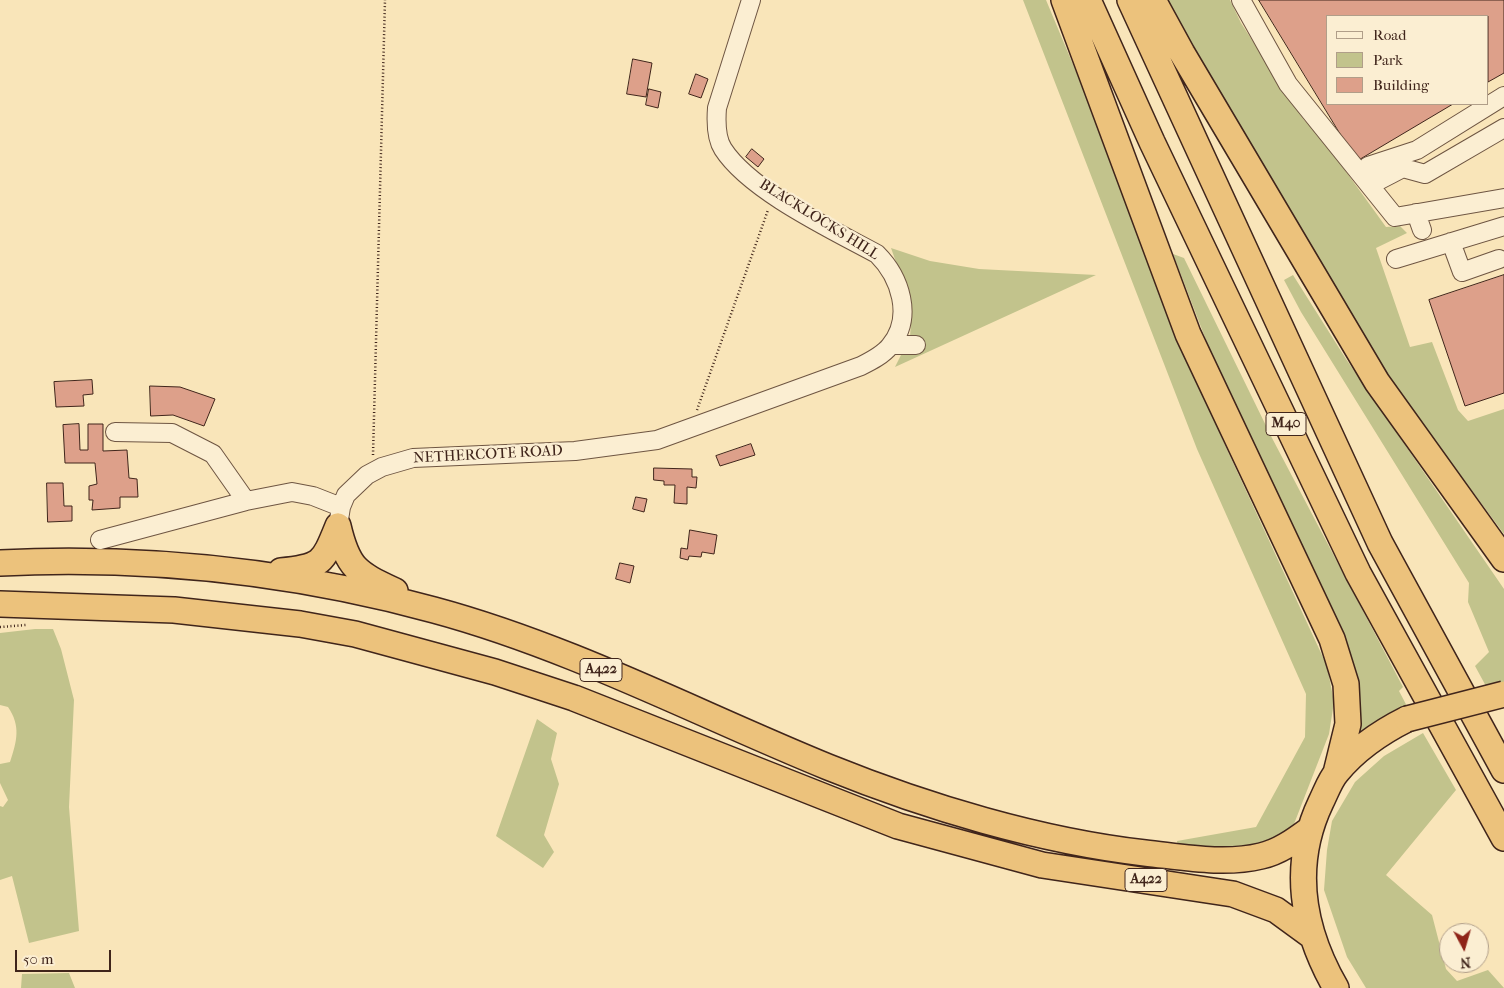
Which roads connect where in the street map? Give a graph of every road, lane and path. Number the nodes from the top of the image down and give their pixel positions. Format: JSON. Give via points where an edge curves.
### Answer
{"nodes":[{"id":1,"x":385,"y":0,"type":"edge"},
{"id":2,"x":751,"y":0,"type":"edge"},
{"id":3,"x":1064,"y":0,"type":"edge"},
{"id":4,"x":1088,"y":0,"type":"edge"},
{"id":5,"x":1130,"y":0,"type":"edge"},
{"id":6,"x":1154,"y":0,"type":"edge"},
{"id":7,"x":1241,"y":0,"type":"edge"},
{"id":8,"x":1504,"y":96,"type":"edge"},
{"id":9,"x":1504,"y":128,"type":"edge"},
{"id":10,"x":776,"y":196,"type":"junction"},
{"id":11,"x":1504,"y":198,"type":"edge"},
{"id":12,"x":1416,"y":213,"type":"junction"},
{"id":13,"x":1504,"y":226,"type":"edge"},
{"id":14,"x":1422,"y":230,"type":"dead end"},
{"id":15,"x":1450,"y":242,"type":"junction"},
{"id":16,"x":1396,"y":259,"type":"dead end"},
{"id":17,"x":1499,"y":259,"type":"dead end"},
{"id":18,"x":916,"y":345,"type":"dead end"},
{"id":19,"x":891,"y":346,"type":"junction"},
{"id":20,"x":701,"y":426,"type":"junction"},
{"id":21,"x":116,"y":432,"type":"dead end"},
{"id":22,"x":382,"y":466,"type":"junction"},
{"id":23,"x":246,"y":501,"type":"junction"},
{"id":24,"x":340,"y":516,"type":"junction"},
{"id":25,"x":100,"y":540,"type":"dead end"},
{"id":26,"x":1504,"y":559,"type":"edge"},
{"id":27,"x":0,"y":563,"type":"edge"},
{"id":28,"x":258,"y":573,"type":"junction"},
{"id":29,"x":0,"y":604,"type":"edge"},
{"id":30,"x":174,"y":610,"type":"junction"},
{"id":31,"x":434,"y":610,"type":"junction"},
{"id":32,"x":0,"y":615,"type":"edge"},
{"id":33,"x":1504,"y":694,"type":"edge"},
{"id":34,"x":1504,"y":770,"type":"edge"},
{"id":35,"x":1336,"y":773,"type":"junction"},
{"id":36,"x":1309,"y":830,"type":"junction"},
{"id":37,"x":1504,"y":838,"type":"edge"},
{"id":38,"x":1313,"y":937,"type":"junction"},
{"id":39,"x":1336,"y":988,"type":"edge"}],
"edges":[{"from":1,"to":22,"type":"path","via":[[371,454]]},
{"from":2,"to":10,"type":"street","name":"BLACKLOCKS HILL","via":[[727,72],[716,118],[722,148],[735,164]]},
{"from":3,"to":35,"type":"highway","via":[[1188,334],[1332,639],[1346,684],[1348,724]]},
{"from":4,"to":37,"type":"highway","number":"M40","via":[[1152,142],[1358,573]]},
{"from":5,"to":34,"type":"highway","number":"M40","via":[[1376,534]]},
{"from":6,"to":26,"type":"highway","via":[[1182,54],[1377,382]]},
{"from":7,"to":12,"type":"street","via":[[1288,84],[1395,217]]},
{"from":8,"to":9,"type":"street","via":[[1416,150],[1368,166],[1378,181],[1404,168],[1425,174]]},
{"from":10,"to":19,"type":"street","name":"BLACKLOCKS HILL","via":[[877,254],[890,267],[903,302],[898,330]]},
{"from":10,"to":20,"type":"path","via":[[771,202],[697,410]]},
{"from":11,"to":12,"type":"street"},
{"from":12,"to":14,"type":"street"},
{"from":13,"to":15,"type":"street"},
{"from":15,"to":16,"type":"street"},
{"from":15,"to":17,"type":"street","via":[[1462,272]]},
{"from":18,"to":19,"type":"street"},
{"from":19,"to":20,"type":"street","via":[[861,366]]},
{"from":20,"to":22,"type":"street","name":"NETHERCOTE ROAD","via":[[656,441],[575,451],[413,458]]},
{"from":21,"to":23,"type":"street","via":[[172,433],[213,454]]},
{"from":22,"to":24,"type":"street","name":"NETHERCOTE ROAD","via":[[346,495]]},
{"from":23,"to":24,"type":"street","via":[[292,492],[313,496]]},
{"from":23,"to":25,"type":"street"},
{"from":24,"to":28,"type":"highway","via":[[320,562],[307,569]]},
{"from":24,"to":31,"type":"highway","via":[[344,552],[356,569]]},
{"from":27,"to":28,"type":"highway","number":"A422","via":[[63,560],[175,564]]},
{"from":28,"to":31,"type":"highway","number":"A422","via":[[342,588]]},
{"from":29,"to":30,"type":"highway","number":"A422"},
{"from":30,"to":32,"type":"highway"},
{"from":30,"to":38,"type":"highway","number":"A422","via":[[324,627],[416,649],[574,698],[898,826],[1042,865],[1233,894],[1276,910]]},
{"from":31,"to":36,"type":"highway","number":"A422","via":[[504,632],[592,666],[831,768],[916,799],[999,823],[1111,849],[1238,861],[1265,856]]},
{"from":33,"to":35,"type":"highway","bridge":true,"via":[[1407,719],[1358,751]]},
{"from":35,"to":36,"type":"highway"},
{"from":36,"to":38,"type":"highway","via":[[1302,871],[1305,906]]},
{"from":38,"to":39,"type":"highway","via":[[1326,972]]}]}
